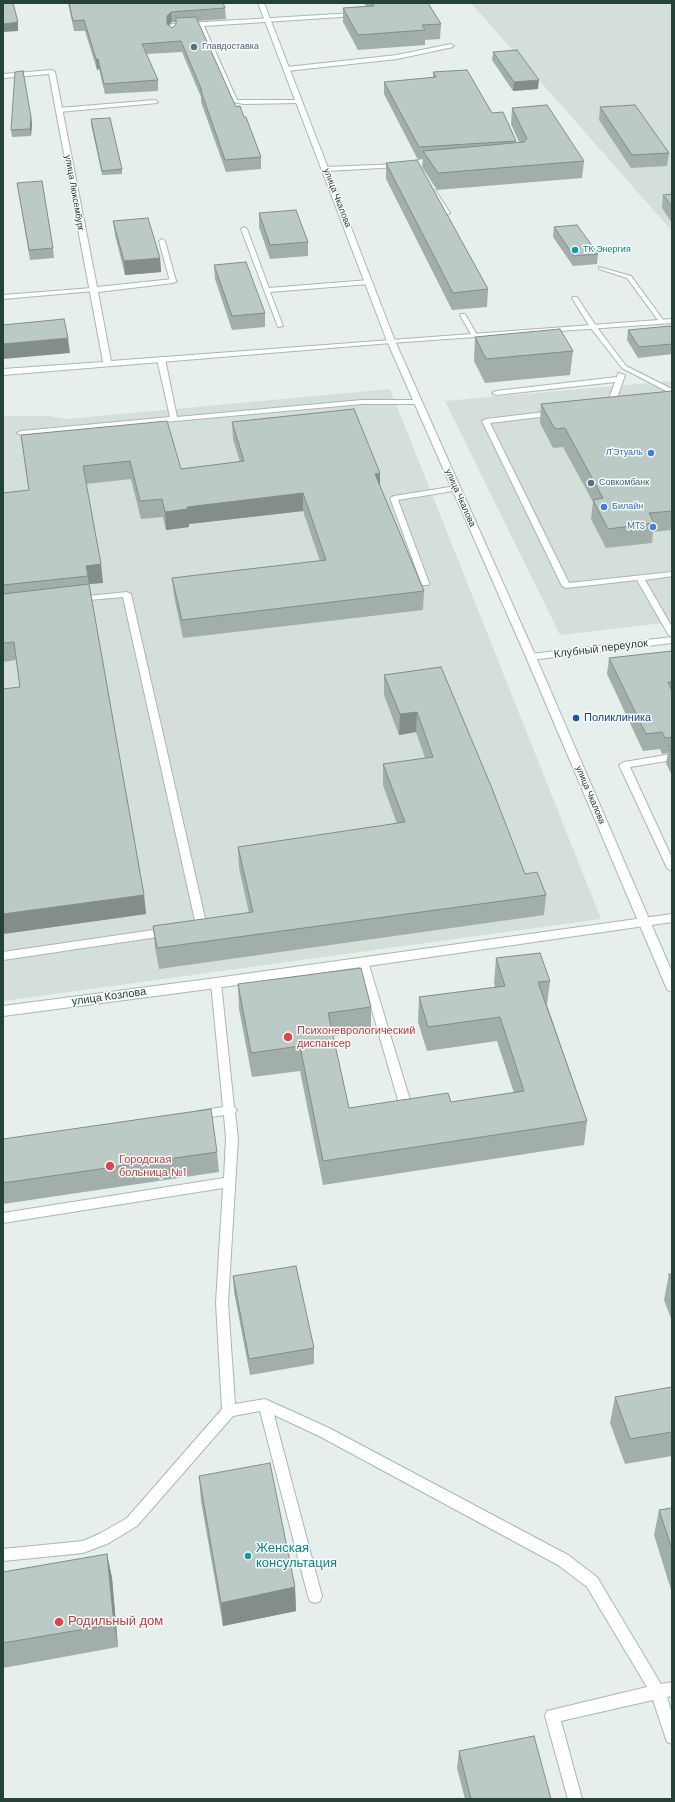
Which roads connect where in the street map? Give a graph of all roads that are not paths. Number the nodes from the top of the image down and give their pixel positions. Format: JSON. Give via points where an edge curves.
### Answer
{"nodes":[{"id":1,"x":261,"y":3,"type":"edge"},
{"id":2,"x":354,"y":14,"type":"edge"},
{"id":3,"x":268,"y":19,"type":"junction"},
{"id":4,"x":201,"y":24,"type":"junction"},
{"id":5,"x":172,"y":35,"type":"edge"},
{"id":6,"x":451,"y":46,"type":"dead end"},
{"id":7,"x":287,"y":69,"type":"junction"},
{"id":8,"x":3,"y":76,"type":"edge"},
{"id":9,"x":299,"y":101,"type":"junction"},
{"id":10,"x":155,"y":102,"type":"dead end"},
{"id":11,"x":59,"y":110,"type":"junction"},
{"id":12,"x":408,"y":164,"type":"edge"},
{"id":13,"x":326,"y":169,"type":"junction"},
{"id":14,"x":427,"y":182,"type":"edge"},
{"id":15,"x":447,"y":213,"type":"edge"},
{"id":16,"x":244,"y":229,"type":"dead end"},
{"id":17,"x":162,"y":241,"type":"dead end"},
{"id":18,"x":601,"y":268,"type":"dead end"},
{"id":19,"x":173,"y":281,"type":"joint"},
{"id":20,"x":369,"y":282,"type":"junction"},
{"id":21,"x":92,"y":290,"type":"junction"},
{"id":22,"x":266,"y":290,"type":"junction"},
{"id":23,"x":3,"y":297,"type":"edge"},
{"id":24,"x":575,"y":298,"type":"dead end"},
{"id":25,"x":463,"y":315,"type":"dead end"},
{"id":26,"x":672,"y":321,"type":"edge"},
{"id":27,"x":662,"y":322,"type":"junction"},
{"id":28,"x":280,"y":326,"type":"dead end"},
{"id":29,"x":593,"y":327,"type":"junction"},
{"id":30,"x":474,"y":335,"type":"junction"},
{"id":31,"x":391,"y":341,"type":"junction"},
{"id":32,"x":161,"y":359,"type":"junction"},
{"id":33,"x":107,"y":363,"type":"junction"},
{"id":34,"x":624,"y":367,"type":"junction"},
{"id":35,"x":3,"y":372,"type":"edge"},
{"id":36,"x":620,"y":379,"type":"junction"},
{"id":37,"x":672,"y":392,"type":"edge"},
{"id":38,"x":496,"y":393,"type":"dead end"},
{"id":39,"x":417,"y":402,"type":"junction"},
{"id":40,"x":610,"y":407,"type":"edge"},
{"id":41,"x":564,"y":412,"type":"edge"},
{"id":42,"x":174,"y":419,"type":"junction"},
{"id":43,"x":21,"y":433,"type":"edge"},
{"id":44,"x":456,"y":488,"type":"junction"},
{"id":45,"x":672,"y":574,"type":"edge"},
{"id":46,"x":640,"y":578,"type":"junction"},
{"id":47,"x":425,"y":583,"type":"dead end"},
{"id":48,"x":65,"y":601,"type":"edge"},
{"id":49,"x":672,"y":634,"type":"edge"},
{"id":50,"x":672,"y":640,"type":"edge"},
{"id":51,"x":531,"y":657,"type":"junction"},
{"id":52,"x":672,"y":757,"type":"edge"},
{"id":53,"x":672,"y":868,"type":"edge"},
{"id":54,"x":672,"y":918,"type":"edge"},
{"id":55,"x":644,"y":921,"type":"junction"},
{"id":56,"x":3,"y":956,"type":"edge"},
{"id":57,"x":363,"y":962,"type":"junction"},
{"id":58,"x":216,"y":983,"type":"junction"},
{"id":59,"x":672,"y":987,"type":"edge"},
{"id":60,"x":3,"y":1011,"type":"edge"},
{"id":61,"x":404,"y":1100,"type":"edge"},
{"id":62,"x":231,"y":1110,"type":"junction"},
{"id":63,"x":191,"y":1116,"type":"edge"},
{"id":64,"x":229,"y":1182,"type":"junction"},
{"id":65,"x":3,"y":1218,"type":"edge"},
{"id":66,"x":265,"y":1405,"type":"junction"},
{"id":67,"x":229,"y":1411,"type":"junction"},
{"id":68,"x":3,"y":1555,"type":"edge"},
{"id":69,"x":315,"y":1596,"type":"dead end"},
{"id":70,"x":672,"y":1689,"type":"edge"},
{"id":71,"x":658,"y":1692,"type":"junction"},
{"id":72,"x":672,"y":1737,"type":"edge"},
{"id":73,"x":575,"y":1799,"type":"edge"}],
"edges":[{"from":1,"to":3,"type":"street","name":"улица Чкалова"},
{"from":2,"to":3,"type":"lane"},
{"from":3,"to":4,"type":"lane"},
{"from":3,"to":7,"type":"street","name":"улица Чкалова"},
{"from":4,"to":5,"type":"lane","via":[[172,26]]},
{"from":4,"to":9,"type":"lane","via":[[235,101]]},
{"from":6,"to":7,"type":"lane","via":[[397,57]]},
{"from":7,"to":9,"type":"street","name":"улица Чкалова"},
{"from":8,"to":11,"type":"street","name":"улица Люксембург","via":[[52,72]]},
{"from":9,"to":13,"type":"street","name":"улица Чкалова"},
{"from":10,"to":11,"type":"lane"},
{"from":11,"to":21,"type":"street","name":"улица Люксембург"},
{"from":12,"to":13,"type":"lane"},
{"from":13,"to":20,"type":"street","name":"улица Чкалова"},
{"from":14,"to":15,"type":"lane"},
{"from":16,"to":22,"type":"lane"},
{"from":17,"to":19,"type":"lane"},
{"from":18,"to":27,"type":"lane","via":[[629,277]]},
{"from":19,"to":21,"type":"street"},
{"from":20,"to":22,"type":"lane"},
{"from":20,"to":31,"type":"street","name":"улица Чкалова"},
{"from":21,"to":23,"type":"lane"},
{"from":21,"to":33,"type":"street","name":"улица Люксембург"},
{"from":22,"to":28,"type":"lane"},
{"from":24,"to":29,"type":"lane"},
{"from":25,"to":30,"type":"lane"},
{"from":26,"to":27,"type":"street"},
{"from":27,"to":29,"type":"street"},
{"from":29,"to":30,"type":"street"},
{"from":29,"to":34,"type":"lane"},
{"from":30,"to":31,"type":"street"},
{"from":31,"to":32,"type":"street"},
{"from":31,"to":39,"type":"street","name":"улица Чкалова"},
{"from":32,"to":33,"type":"street"},
{"from":32,"to":42,"type":"lane"},
{"from":33,"to":35,"type":"street"},
{"from":34,"to":36,"type":"lane"},
{"from":34,"to":37,"type":"lane"},
{"from":36,"to":38,"type":"lane"},
{"from":36,"to":40,"type":"lane"},
{"from":39,"to":42,"type":"lane","via":[[362,402]]},
{"from":39,"to":44,"type":"street","name":"улица Чкалова"},
{"from":41,"to":46,"type":"lane","via":[[486,421],[566,586]]},
{"from":42,"to":43,"type":"lane"},
{"from":44,"to":47,"type":"lane","via":[[394,498]]},
{"from":44,"to":51,"type":"street","name":"улица Чкалова"},
{"from":45,"to":46,"type":"lane"},
{"from":46,"to":49,"type":"lane"},
{"from":48,"to":56,"type":"lane","via":[[126,594],[202,927]]},
{"from":50,"to":51,"type":"street","name":"Клубный переулок"},
{"from":51,"to":55,"type":"street","name":"улица Чкалова"},
{"from":52,"to":53,"type":"lane","via":[[624,765]]},
{"from":54,"to":55,"type":"street","name":"улица Козлова"},
{"from":55,"to":57,"type":"street","name":"улица Козлова"},
{"from":55,"to":59,"type":"street","name":"улица Чкалова"},
{"from":57,"to":58,"type":"street","name":"улица Козлова"},
{"from":57,"to":61,"type":"lane"},
{"from":58,"to":60,"type":"street","name":"улица Козлова"},
{"from":58,"to":62,"type":"lane"},
{"from":62,"to":63,"type":"lane"},
{"from":62,"to":64,"type":"lane"},
{"from":64,"to":65,"type":"lane"},
{"from":64,"to":67,"type":"lane","via":[[222,1303]]},
{"from":66,"to":67,"type":"lane"},
{"from":66,"to":69,"type":"lane"},
{"from":66,"to":71,"type":"lane","via":[[324,1432],[563,1560],[592,1582]]},
{"from":67,"to":68,"type":"lane","via":[[132,1522],[104,1539],[83,1547]]},
{"from":70,"to":71,"type":"lane"},
{"from":71,"to":72,"type":"lane"},
{"from":71,"to":73,"type":"lane","via":[[552,1716]]}]}
